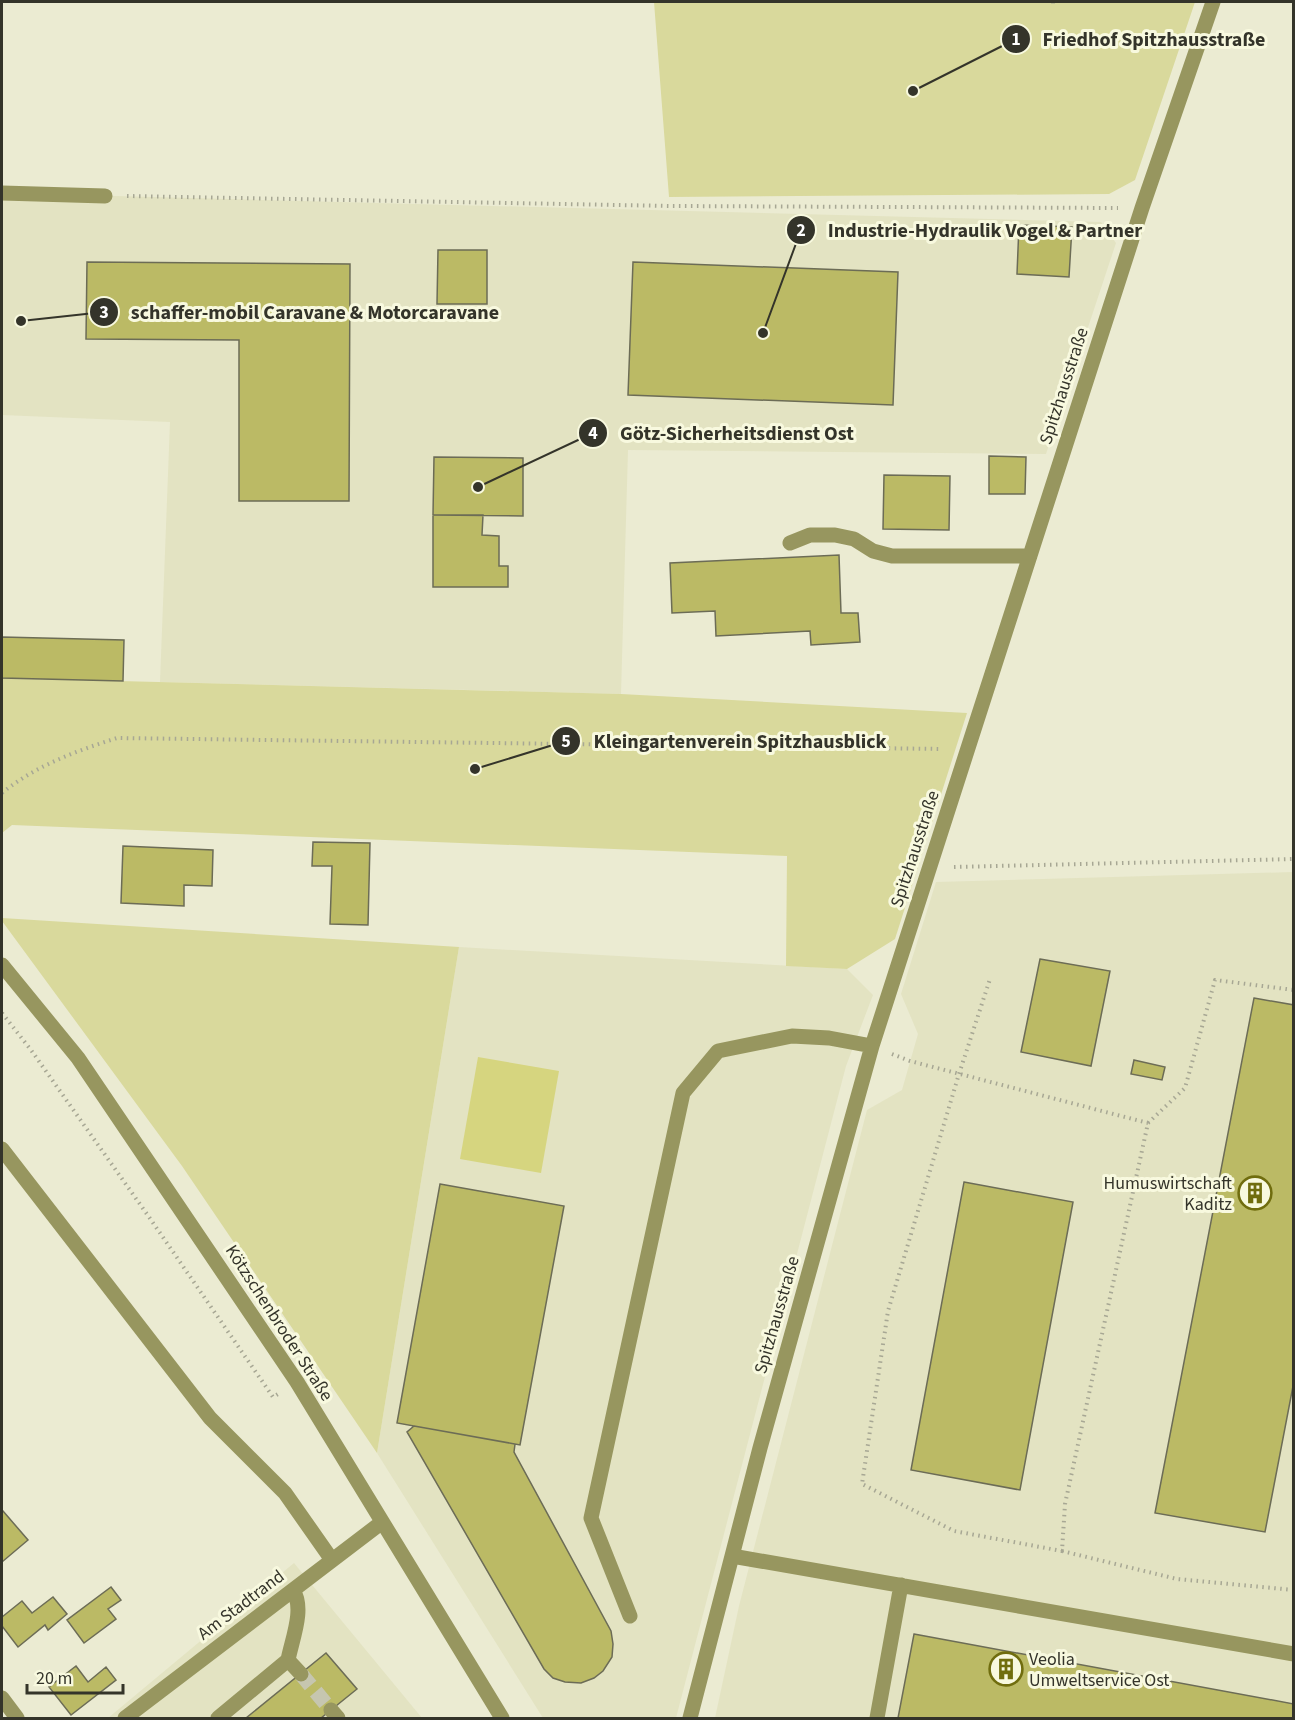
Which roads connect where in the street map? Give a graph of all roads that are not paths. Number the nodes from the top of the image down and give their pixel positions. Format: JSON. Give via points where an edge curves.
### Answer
{"nodes":[{"id":1,"x":1213,"y":2,"type":"edge"},
{"id":2,"x":2,"y":193,"type":"edge"},
{"id":3,"x":105,"y":196,"type":"road end"},
{"id":4,"x":790,"y":543,"type":"dead end"},
{"id":5,"x":1030,"y":556,"type":"junction"},
{"id":6,"x":2,"y":965,"type":"edge"},
{"id":7,"x":872,"y":1046,"type":"junction"},
{"id":8,"x":2,"y":1149,"type":"edge"},
{"id":9,"x":381,"y":1523,"type":"junction"},
{"id":10,"x":732,"y":1556,"type":"junction"},
{"id":11,"x":332,"y":1560,"type":"junction"},
{"id":12,"x":901,"y":1585,"type":"junction"},
{"id":13,"x":293,"y":1590,"type":"junction"},
{"id":14,"x":630,"y":1616,"type":"dead end"},
{"id":15,"x":1293,"y":1654,"type":"edge"},
{"id":16,"x":288,"y":1660,"type":"junction"},
{"id":17,"x":301,"y":1674,"type":"tunnel mouth"},
{"id":18,"x":2,"y":1698,"type":"edge"},
{"id":19,"x":16,"y":1719,"type":"edge"},
{"id":20,"x":125,"y":1719,"type":"edge"},
{"id":21,"x":218,"y":1719,"type":"edge"},
{"id":22,"x":502,"y":1719,"type":"edge"},
{"id":23,"x":690,"y":1719,"type":"edge"},
{"id":24,"x":877,"y":1719,"type":"edge"}],
"edges":[{"from":1,"to":5,"type":"street","name":"Spitzhausstraße"},
{"from":2,"to":3,"type":"street"},
{"from":4,"to":5,"type":"street","via":[[810,535],[835,536],[892,556]]},
{"from":5,"to":7,"type":"street","name":"Spitzhausstraße"},
{"from":6,"to":9,"type":"street","name":"Kötzschenbroder Straße","via":[[78,1058],[297,1382]]},
{"from":7,"to":10,"type":"street","name":"Spitzhausstraße"},
{"from":7,"to":14,"type":"street","via":[[792,1036],[718,1050],[683,1093],[591,1518]]},
{"from":8,"to":11,"type":"street","via":[[210,1418],[285,1493]]},
{"from":9,"to":11,"type":"street","name":"Am Stadtrand"},
{"from":9,"to":22,"type":"street","name":"Kötzschenbroder Straße"},
{"from":10,"to":12,"type":"street"},
{"from":10,"to":23,"type":"street","name":"Spitzhausstraße"},
{"from":11,"to":13,"type":"street","name":"Am Stadtrand"},
{"from":12,"to":15,"type":"street"},
{"from":12,"to":24,"type":"street"},
{"from":13,"to":16,"type":"street","via":[[299,1608]]},
{"from":13,"to":20,"type":"street","name":"Am Stadtrand"},
{"from":16,"to":17,"type":"street"},
{"from":16,"to":21,"type":"street"},
{"from":18,"to":19,"type":"street"}]}
